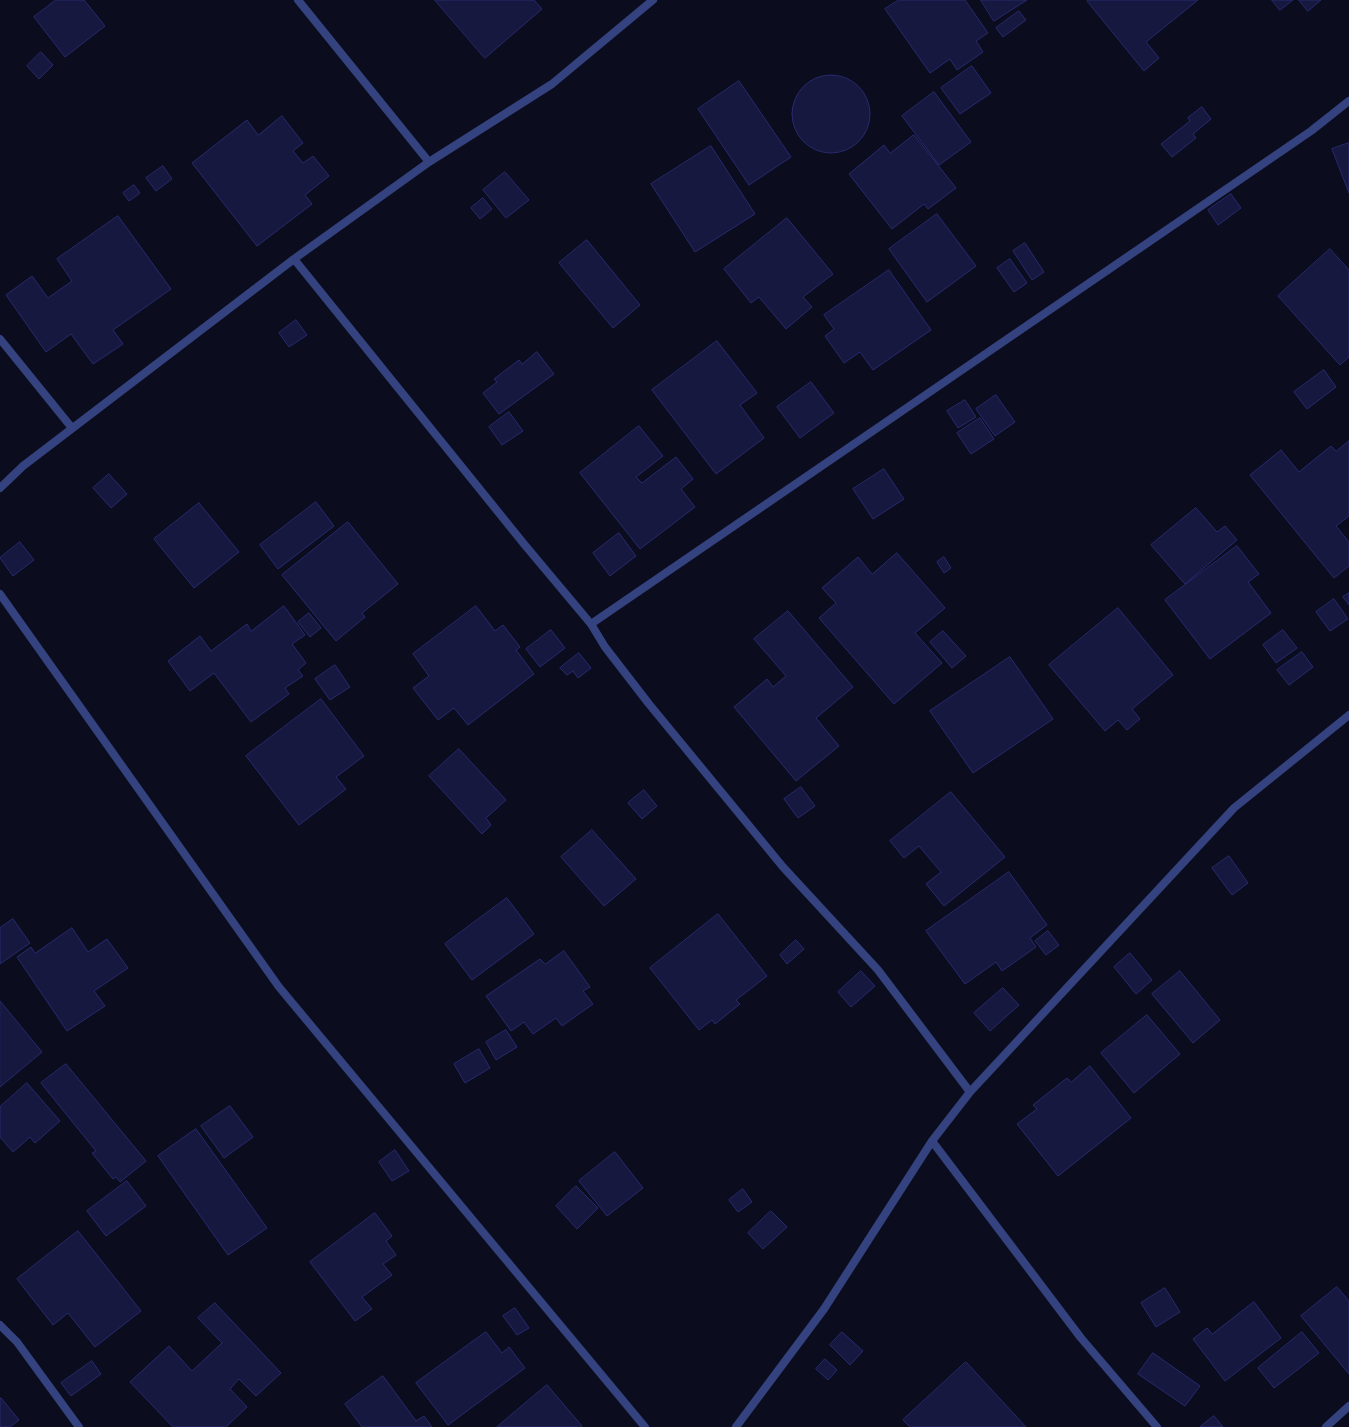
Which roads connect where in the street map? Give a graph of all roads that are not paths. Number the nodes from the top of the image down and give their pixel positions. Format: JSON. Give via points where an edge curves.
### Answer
{"nodes":[{"id":1,"x":298,"y":0,"type":"edge"},
{"id":2,"x":653,"y":0,"type":"edge"},
{"id":3,"x":1349,"y":101,"type":"edge"},
{"id":4,"x":429,"y":162,"type":"junction"},
{"id":5,"x":294,"y":259,"type":"junction"},
{"id":6,"x":0,"y":339,"type":"edge"},
{"id":7,"x":72,"y":428,"type":"junction"},
{"id":8,"x":0,"y":488,"type":"edge"},
{"id":9,"x":0,"y":594,"type":"edge"},
{"id":10,"x":591,"y":624,"type":"junction"},
{"id":11,"x":1349,"y":715,"type":"edge"},
{"id":12,"x":970,"y":1092,"type":"junction"},
{"id":13,"x":932,"y":1141,"type":"junction"},
{"id":14,"x":0,"y":1325,"type":"edge"},
{"id":15,"x":1349,"y":1406,"type":"edge"},
{"id":16,"x":79,"y":1427,"type":"edge"},
{"id":17,"x":645,"y":1427,"type":"edge"},
{"id":18,"x":736,"y":1427,"type":"edge"},
{"id":19,"x":1157,"y":1427,"type":"edge"},
{"id":20,"x":1326,"y":1427,"type":"edge"}],
"edges":[{"from":1,"to":4,"type":"street"},
{"from":2,"to":4,"type":"street","via":[[552,84]]},
{"from":3,"to":10,"type":"street","via":[[1298,140]]},
{"from":4,"to":5,"type":"street"},
{"from":5,"to":7,"type":"street"},
{"from":5,"to":10,"type":"street"},
{"from":6,"to":7,"type":"street"},
{"from":7,"to":8,"type":"street","via":[[23,466]]},
{"from":9,"to":17,"type":"street","via":[[279,987]]},
{"from":10,"to":12,"type":"street","via":[[605,647],[649,704],[783,867],[878,970]]},
{"from":11,"to":12,"type":"street","via":[[1234,808]]},
{"from":12,"to":13,"type":"street"},
{"from":13,"to":18,"type":"street","via":[[824,1309]]},
{"from":13,"to":19,"type":"street","via":[[1081,1338]]},
{"from":14,"to":16,"type":"street","via":[[17,1342]]},
{"from":15,"to":20,"type":"street"}]}
